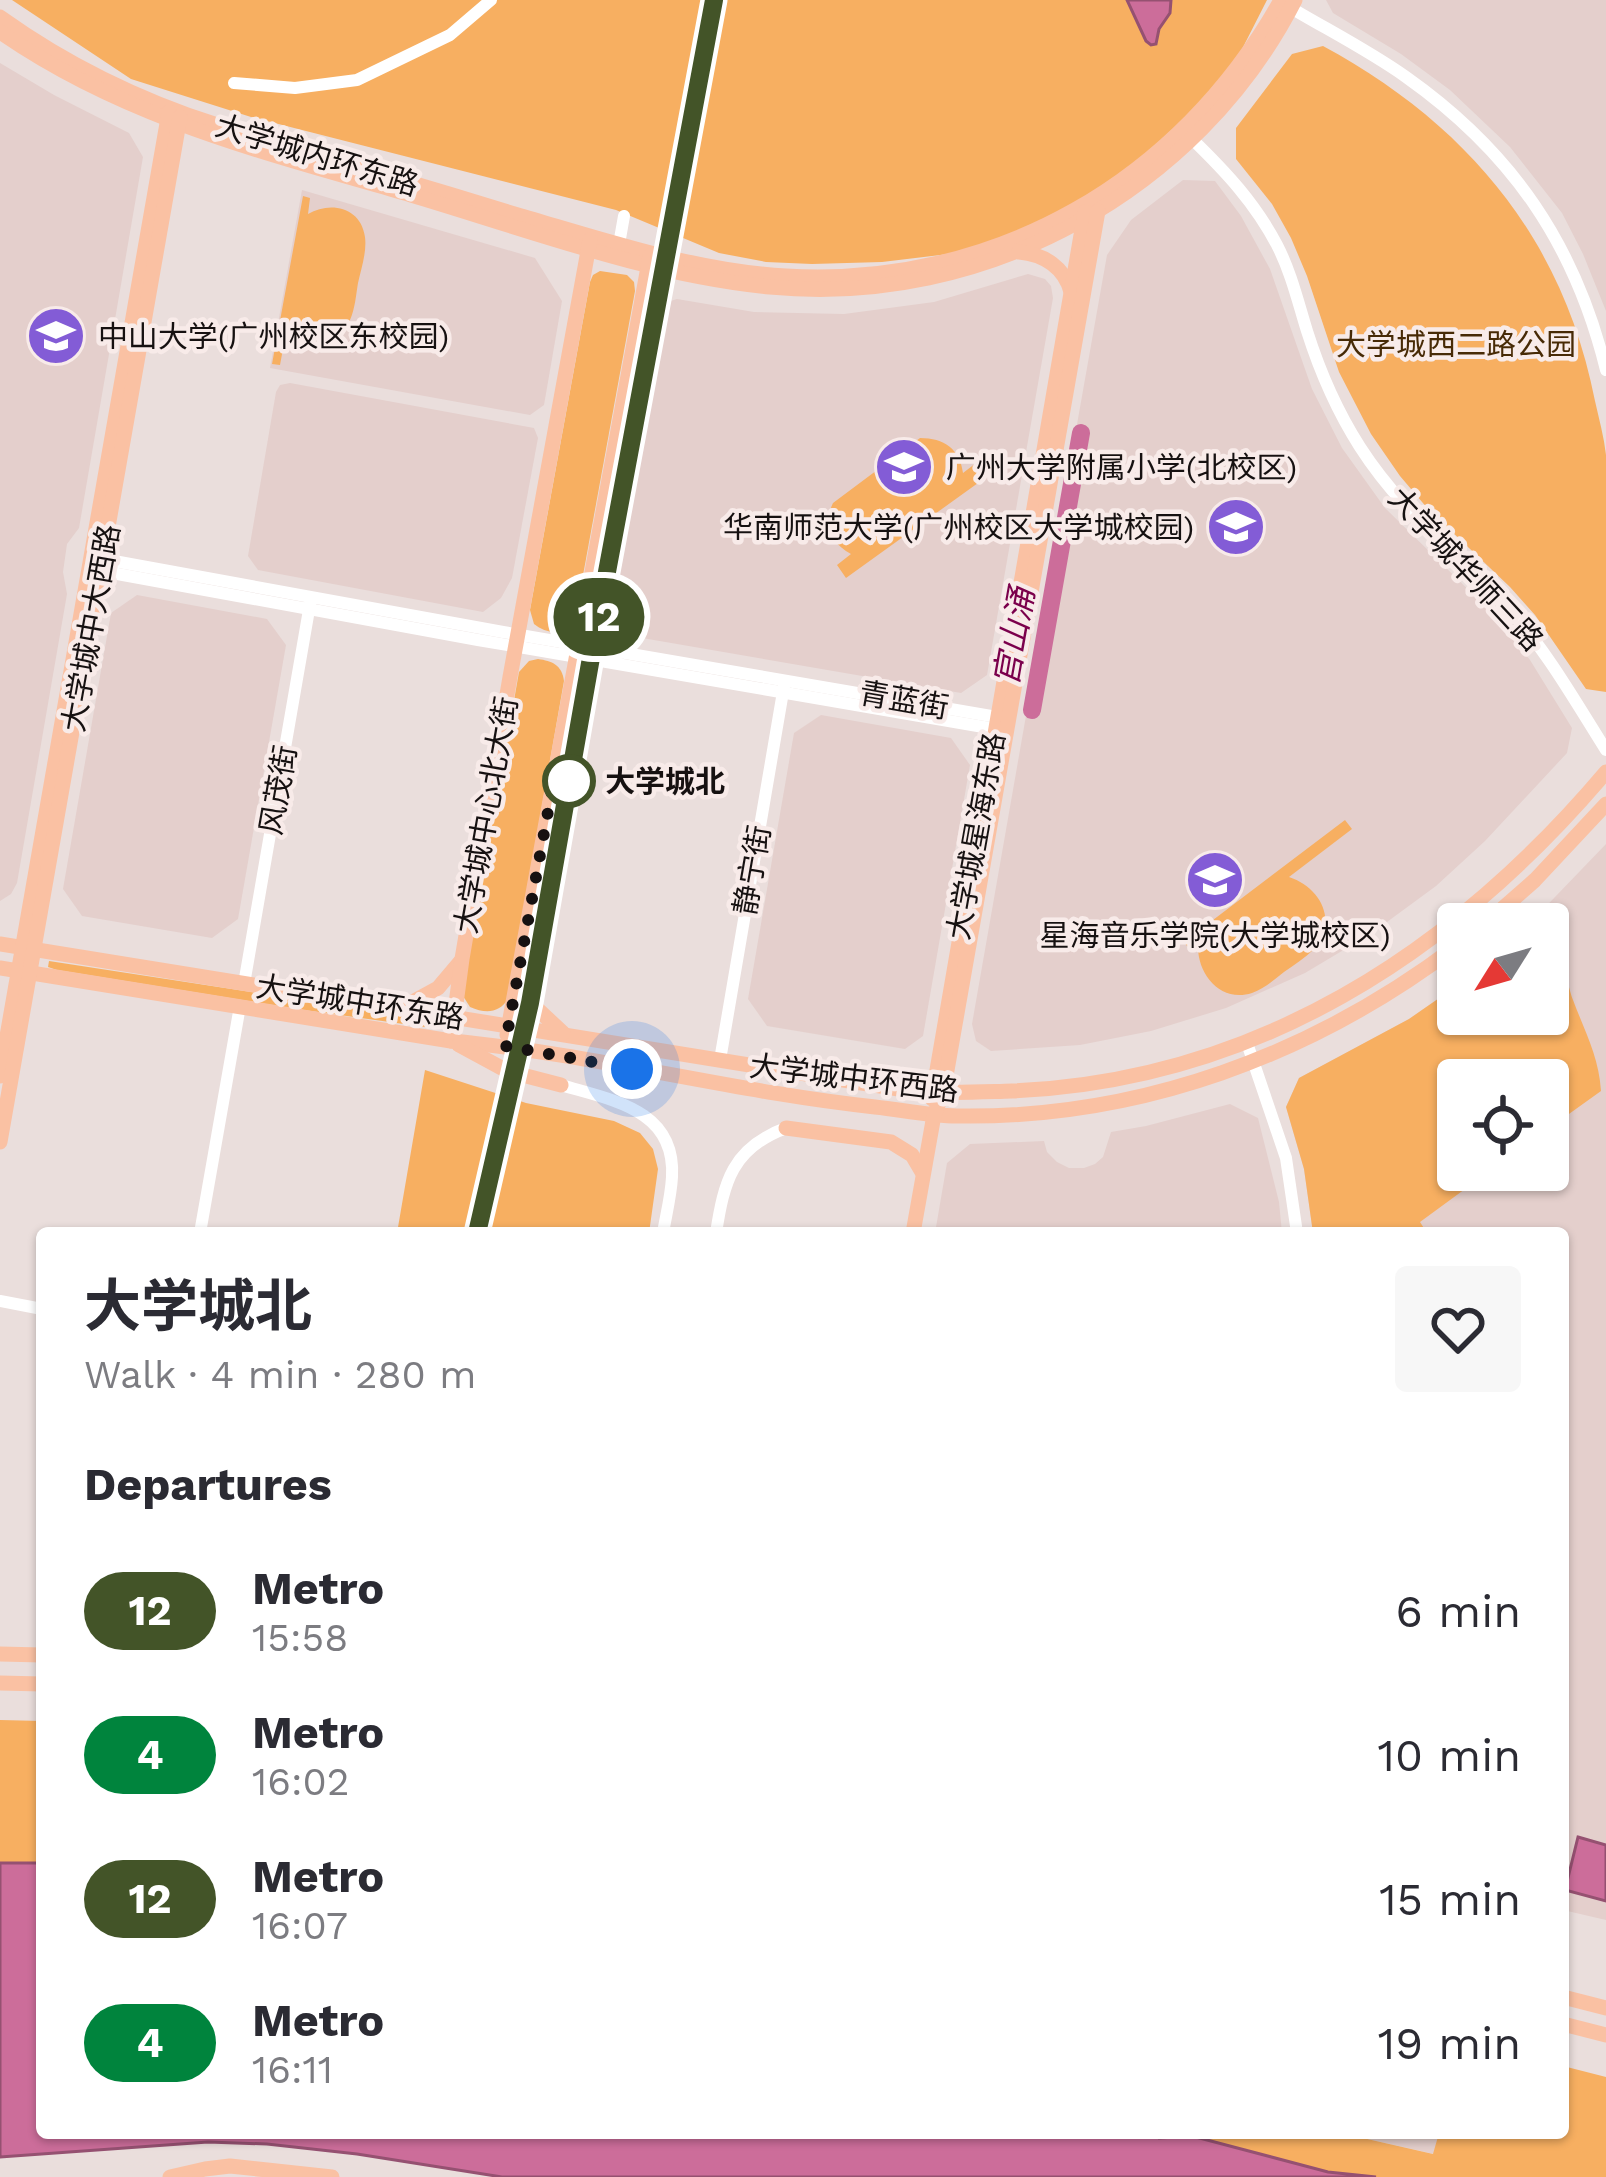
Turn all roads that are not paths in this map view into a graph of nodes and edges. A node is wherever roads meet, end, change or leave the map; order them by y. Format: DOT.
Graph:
graph roads {
  1 [pos="491,0"];
  2 [pos="1287,3"];
  3 [pos="0,17"];
  4 [pos="0,32"];
  5 [pos="234,82"];
  6 [pos="174,117"];
  7 [pos="1192,140"];
  8 [pos="1090,211"];
  9 [pos="624,216"];
  10 [pos="590,242"];
  11 [pos="618,250"];
  12 [pos="1016,252"];
  13 [pos="650,259"];
  14 [pos="1071,292"];
  15 [pos="1606,370"];
  16 [pos="98,564"];
  17 [pos="310,603"];
  18 [pos="517,641"];
  19 [pos="577,651"];
  20 [pos="784,685"];
  21 [pos="1000,724"];
  22 [pos="1606,750"];
  23 [pos="1606,772"];
  24 [pos="1606,804"];
  25 [pos="1509,903"];
  26 [pos="0,944"];
  27 [pos="28,949"];
  28 [pos="462,959"];
  29 [pos="1437,960"];
  30 [pos="0,968"];
  31 [pos="24,972"];
  32 [pos="519,976"];
  33 [pos="244,984"];
  34 [pos="240,1006"];
  35 [pos="399,1006"];
  36 [pos="1312,1013"];
  37 [pos="455,1016"];
  38 [pos="509,1025"];
  39 [pos="1323,1031"];
  40 [pos="566,1034"];
  41 [pos="451,1041"];
  42 [pos="1246,1043"];
  43 [pos="505,1046"];
  44 [pos="720,1060"];
  45 [pos="1254,1063"];
  46 [pos="0,1076"];
  47 [pos="716,1084"];
  48 [pos="561,1085"];
  49 [pos="937,1092"];
  50 [pos="934,1115"];
  51 [pos="785,1128"];
  52 [pos="0,1142"];
  53 [pos="923,1175"];
  54 [pos="201,1227"];
  55 [pos="664,1227"];
  56 [pos="717,1227"];
  57 [pos="914,1227"];
  58 [pos="1296,1227"];
  59 [pos="0,1301"];
  60 [pos="36,1308"];
  61 [pos="0,1654"];
  62 [pos="36,1655"];
  63 [pos="0,1683"];
  64 [pos="36,1684"];
  65 [pos="1569,1999"];
  66 [pos="1606,2008"];
  67 [pos="1569,2026"];
  68 [pos="1606,2035"];
  69 [pos="170,2177"];
  70 [pos="332,2177"];
  1 -- 5 [label="street"];
  2 -- 7 [label="main road"];
  2 -- 8 [label="main road"];
  2 -- 15 [label="street"];
  3 -- 6 [label="main road, 大学城内环东路"];
  4 -- 6 [label="main road, 大学城内环东路"];
  6 -- 10 [label="main road, 大学城内环东路"];
  6 -- 16 [label="main road, 大学城中大西路"];
  7 -- 8 [label="main road"];
  7 -- 22 [label="street, 大学城华师三路"];
  8 -- 12 [label="main road"];
  8 -- 13 [label="main road"];
  8 -- 14 [label="main road, 大学城星海东路"];
  8 -- 21 [label="main road, 大学城星海东路"];
  9 -- 11 [label="street"];
  10 -- 11 [label="main road, 大学城内环东路"];
  10 -- 18 [label="main road, 大学城中心北大街"];
  11 -- 13 [label="main road, 大学城内环东路"];
  12 -- 13 [label="main road"];
  12 -- 14 [label="main road"];
  13 -- 19 [label="main road, 大学城中心北大街"];
  14 -- 21 [label="main road, 大学城星海东路"];
  16 -- 17 [label="street, 青蓝街"];
  16 -- 27 [label="main road, 大学城中大西路"];
  17 -- 18 [label="street, 青蓝街"];
  17 -- 33 [label="street, 风茂街"];
  18 -- 19 [label="street, 青蓝街"];
  18 -- 28 [label="main road, 大学城中心北大街"];
  19 -- 20 [label="street, 青蓝街"];
  19 -- 32 [label="main road, 大学城中心北大街"];
  20 -- 21 [label="street, 青蓝街"];
  20 -- 44 [label="street, 静宁街"];
  21 -- 49 [label="main road, 大学城星海东路"];
  23 -- 36 [label="main road, 大学城中环西路"];
  24 -- 25 [label="main road"];
  26 -- 27 [label="main road, 大学城中环东路"];
  27 -- 31 [label="main road, 大学城中大西路"];
  27 -- 33 [label="main road, 大学城中环东路"];
  28 -- 35 [label="main road"];
  28 -- 37 [label="main road, 大学城中心北大街"];
  29 -- 39 [label="main road, 大学城中环西路"];
  30 -- 31 [label="main road, 大学城中环东路"];
  31 -- 34 [label="main road, 大学城中环东路"];
  31 -- 46 [label="main road, 大学城中大西路"];
  31 -- 52 [label="main road, 大学城中大西路"];
  32 -- 38 [label="main road, 大学城中心北大街"];
  32 -- 40 [label="main road"];
  33 -- 35 [label="main road, 大学城中环东路"];
  34 -- 41 [label="main road, 大学城中环东路"];
  34 -- 54 [label="street"];
  35 -- 37 [label="main road, 大学城中环东路"];
  36 -- 39 [label="main road"];
  36 -- 42 [label="main road, 大学城中环西路"];
  37 -- 38 [label="main road, 大学城中环东路"];
  37 -- 41 [label="main road, 大学城中心北大街"];
  38 -- 40 [label="main road, 大学城中环东路"];
  38 -- 43 [label="main road, 大学城中心北大街"];
  39 -- 45 [label="main road, 大学城中环西路"];
  40 -- 44 [label="main road, 大学城中环东路"];
  41 -- 43 [label="main road, 大学城中环东路"];
  41 -- 48 [label="main road"];
  42 -- 45 [label="street"];
  42 -- 49 [label="main road, 大学城中环西路"];
  43 -- 47 [label="main road, 大学城中环东路"];
  44 -- 49 [label="main road, 大学城中环西路"];
  45 -- 50 [label="main road, 大学城中环西路"];
  45 -- 58 [label="street"];
  47 -- 50 [label="main road, 大学城中环西路"];
  48 -- 55 [label="street"];
  49 -- 50 [label="main road, 大学城星海东路"];
  50 -- 53 [label="main road, 大学城星海东路"];
  51 -- 53 [label="main road"];
  51 -- 56 [label="street"];
  53 -- 57 [label="main road, 大学城星海东路"];
  59 -- 60 [label="street"];
  61 -- 62 [label="main road"];
  63 -- 64 [label="main road"];
  65 -- 66 [label="main road"];
  67 -- 68 [label="main road"];
  69 -- 70 [label="main road"];
}
